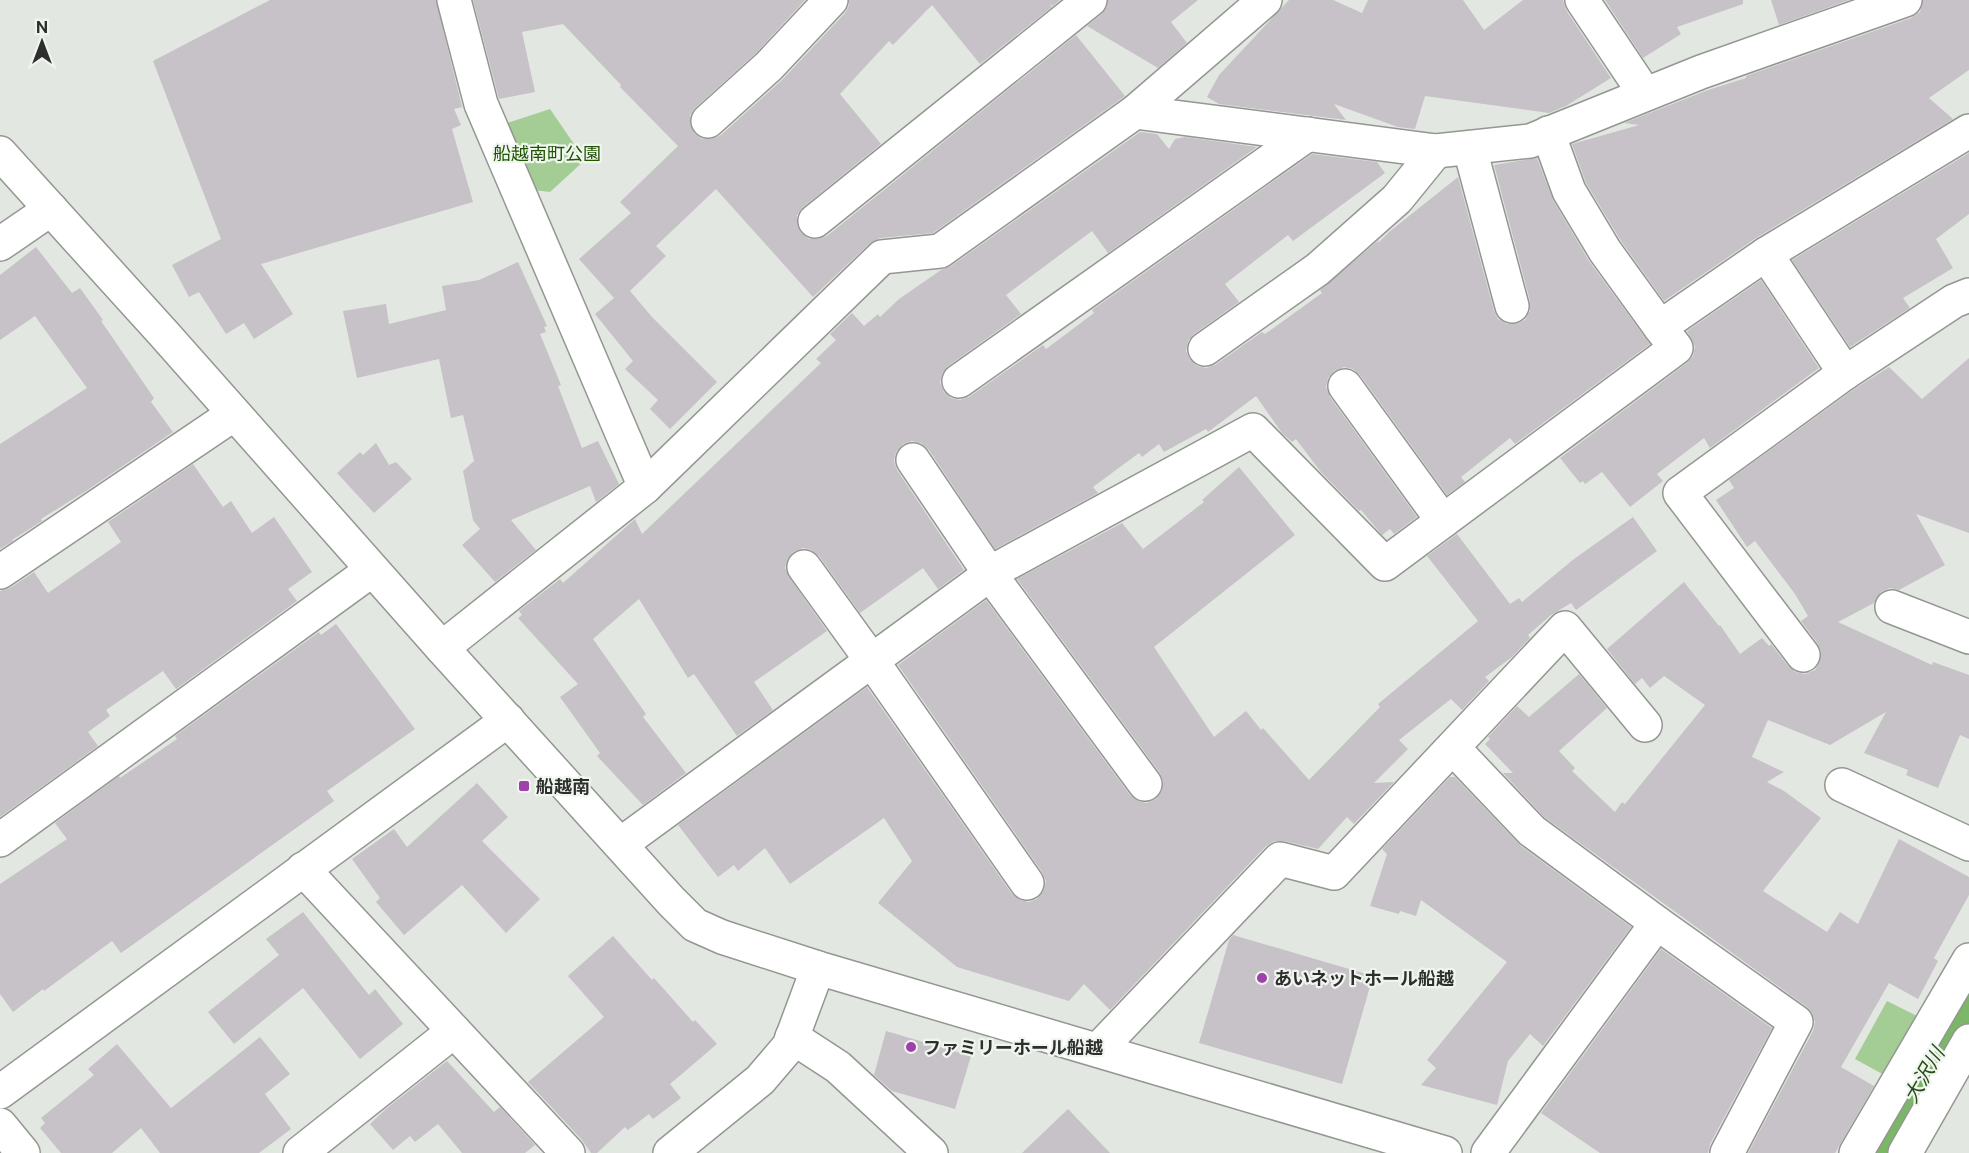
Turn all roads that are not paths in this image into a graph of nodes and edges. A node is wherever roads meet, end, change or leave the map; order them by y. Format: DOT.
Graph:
graph roads {
  1 [pos="454,0"];
  2 [pos="831,0"];
  3 [pos="1090,0"];
  4 [pos="1265,0"];
  5 [pos="1582,0"];
  6 [pos="1905,0"];
  7 [pos="1645,94"];
  8 [pos="1135,112"];
  9 [pos="708,121"];
  10 [pos="1969,131"];
  11 [pos="1548,133"];
  12 [pos="1308,135"];
  13 [pos="1470,149"];
  14 [pos="1436,151"];
  15 [pos="0,153"];
  16 [pos="51,209"];
  17 [pos="815,221"];
  18 [pos="0,244"];
  19 [pos="1766,254"];
  20 [pos="1969,295"];
  21 [pos="1512,306"];
  22 [pos="1660,327"];
  23 [pos="1205,349"];
  24 [pos="1845,373"];
  25 [pos="959,381"];
  26 [pos="1345,386"];
  27 [pos="234,414"];
  28 [pos="914,460"];
  29 [pos="645,487"];
  30 [pos="1443,521"];
  31 [pos="804,567"];
  32 [pos="372,570"];
  33 [pos="0,572"];
  34 [pos="990,574"];
  35 [pos="1892,606"];
  36 [pos="1969,637"];
  37 [pos="442,648"];
  38 [pos="1803,655"];
  39 [pos="872,661"];
  40 [pos="508,720"];
  41 [pos="1645,724"];
  42 [pos="1453,748"];
  43 [pos="1145,784"];
  44 [pos="1842,785"];
  45 [pos="0,840"];
  46 [pos="621,844"];
  47 [pos="1969,844"];
  48 [pos="303,869"];
  49 [pos="1027,883"];
  50 [pos="1657,923"];
  51 [pos="1969,960"];
  52 [pos="818,968"];
  53 [pos="454,1031"];
  54 [pos="792,1037"];
  55 [pos="1969,1041"];
  56 [pos="1098,1050"];
  57 [pos="0,1092"];
  58 [pos="0,1125"];
  59 [pos="23,1153"];
  60 [pos="300,1153"];
  61 [pos="568,1153"];
  62 [pos="670,1153"];
  63 [pos="931,1153"];
  64 [pos="1445,1153"];
  65 [pos="1488,1153"];
  66 [pos="1727,1153"];
  67 [pos="1856,1153"];
  68 [pos="1905,1153"];
  1 -- 29 [label="street"];
  2 -- 9 [label="street"];
  3 -- 17 [label="street"];
  4 -- 8 [label="street"];
  5 -- 7 [label="street"];
  6 -- 7 [label="street"];
  7 -- 11 [label="street"];
  8 -- 12 [label="street"];
  8 -- 29 [label="street"];
  10 -- 19 [label="street"];
  11 -- 13 [label="street"];
  11 -- 22 [label="street"];
  12 -- 14 [label="street"];
  12 -- 25 [label="street"];
  13 -- 14 [label="street"];
  13 -- 21 [label="street"];
  14 -- 23 [label="street"];
  15 -- 16 [label="street"];
  16 -- 18 [label="street"];
  16 -- 27 [label="street"];
  19 -- 22 [label="street"];
  19 -- 24 [label="street"];
  20 -- 24 [label="street"];
  22 -- 30 [label="street"];
  24 -- 38 [label="street"];
  26 -- 30 [label="street"];
  27 -- 32 [label="street"];
  27 -- 33 [label="street"];
  28 -- 34 [label="street"];
  29 -- 37 [label="street"];
  30 -- 34 [label="street"];
  31 -- 39 [label="street"];
  32 -- 37 [label="street"];
  32 -- 45 [label="street"];
  34 -- 39 [label="street"];
  34 -- 43 [label="street"];
  35 -- 36 [label="street"];
  37 -- 40 [label="street"];
  39 -- 46 [label="street"];
  39 -- 49 [label="street"];
  40 -- 46 [label="street"];
  40 -- 48 [label="street"];
  41 -- 42 [label="street"];
  42 -- 50 [label="street"];
  42 -- 56 [label="street"];
  44 -- 47 [label="street"];
  46 -- 52 [label="street"];
  48 -- 53 [label="street"];
  48 -- 57 [label="street"];
  50 -- 65 [label="street"];
  50 -- 66 [label="street"];
  51 -- 67 [label="street"];
  52 -- 54 [label="street"];
  52 -- 56 [label="street"];
  53 -- 60 [label="street"];
  53 -- 61 [label="street"];
  54 -- 62 [label="street"];
  54 -- 63 [label="street"];
  55 -- 68 [label="street"];
  56 -- 64 [label="street"];
  58 -- 59 [label="street"];
}
